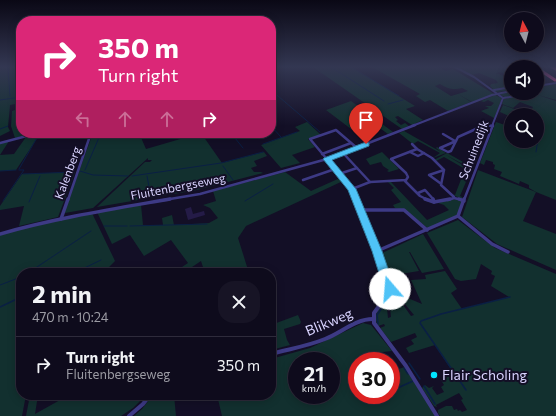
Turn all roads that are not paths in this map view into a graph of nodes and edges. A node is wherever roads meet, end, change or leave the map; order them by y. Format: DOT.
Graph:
graph roads {
  1 [pos="488,86"];
  2 [pos="504,88"];
  3 [pos="494,90"];
  4 [pos="504,92"];
  5 [pos="496,94"];
  6 [pos="503,98"];
  7 [pos="493,126"];
  8 [pos="444,134"];
  9 [pos="19,138"];
  10 [pos="89,138"];
  11 [pos="455,141"];
  12 [pos="0,143"];
  13 [pos="351,143"];
  14 [pos="412,144"];
  15 [pos="357,148"];
  16 [pos="416,149"];
  17 [pos="410,152"];
  18 [pos="343,153"];
  19 [pos="424,153"];
  20 [pos="322,154"];
  21 [pos="327,159"];
  22 [pos="357,168"];
  23 [pos="335,169"];
  24 [pos="444,170"];
  25 [pos="339,174"];
  26 [pos="303,180"];
  27 [pos="404,181"];
  28 [pos="370,182"];
  29 [pos="440,184"];
  30 [pos="352,189"];
  31 [pos="418,193"];
  32 [pos="454,197"];
  33 [pos="464,201"];
  34 [pos="434,202"];
  35 [pos="361,210"];
  36 [pos="458,216"];
  37 [pos="60,219"];
  38 [pos="427,230"];
  39 [pos="0,234"];
  40 [pos="377,251"];
  41 [pos="508,252"];
  42 [pos="373,319"];
  43 [pos="276,353"];
  44 [pos="146,400"];
  45 [pos="129,416"];
  46 [pos="437,416"];
  1 -- 3 [label="street"];
  2 -- 3 [label="street"];
  3 -- 5 [label="street"];
  4 -- 5 [label="street, Fluitenbergseweg"];
  5 -- 6 [label="street"];
  5 -- 15 [label="street, Fluitenbergseweg"];
  6 -- 7 [label="street, Schuinedijk"];
  7 -- 11 [label="street"];
  7 -- 33 [label="street, Schuinedijk"];
  8 -- 11 [label="street"];
  9 -- 12 [label="street"];
  10 -- 37 [label="street, Kalenberg"];
  11 -- 11 [label="street"];
  13 -- 15 [label="street"];
  13 -- 20 [label="street"];
  13 -- 20 [label="street"];
  14 -- 16 [label="street"];
  15 -- 18 [label="street, Fluitenbergseweg"];
  16 -- 17 [label="street"];
  16 -- 19 [label="street"];
  17 -- 19 [label="street"];
  17 -- 27 [label="street"];
  18 -- 21 [label="street, Fluitenbergseweg"];
  18 -- 22 [label="street"];
  19 -- 24 [label="street"];
  20 -- 21 [label="street"];
  21 -- 23 [label="street"];
  21 -- 37 [label="street, Fluitenbergseweg"];
  22 -- 25 [label="street"];
  22 -- 28 [label="street"];
  23 -- 25 [label="street"];
  23 -- 26 [label="street"];
  24 -- 29 [label="street"];
  24 -- 29 [label="street"];
  25 -- 30 [label="street"];
  27 -- 28 [label="street"];
  27 -- 31 [label="street"];
  28 -- 30 [label="street"];
  29 -- 32 [label="street"];
  30 -- 35 [label="street"];
  31 -- 34 [label="street"];
  31 -- 34 [label="street"];
  32 -- 33 [label="street"];
  32 -- 34 [label="street"];
  33 -- 36 [label="street, Schuinedijk"];
  35 -- 38 [label="street"];
  35 -- 40 [label="street"];
  36 -- 38 [label="street"];
  36 -- 41 [label="street"];
  37 -- 39 [label="street, Fluitenbergseweg"];
  38 -- 40 [label="street"];
  40 -- 42 [label="street"];
  42 -- 43 [label="street, Blikweg"];
  42 -- 46 [label="street"];
  44 -- 45 [label="street"];
}
